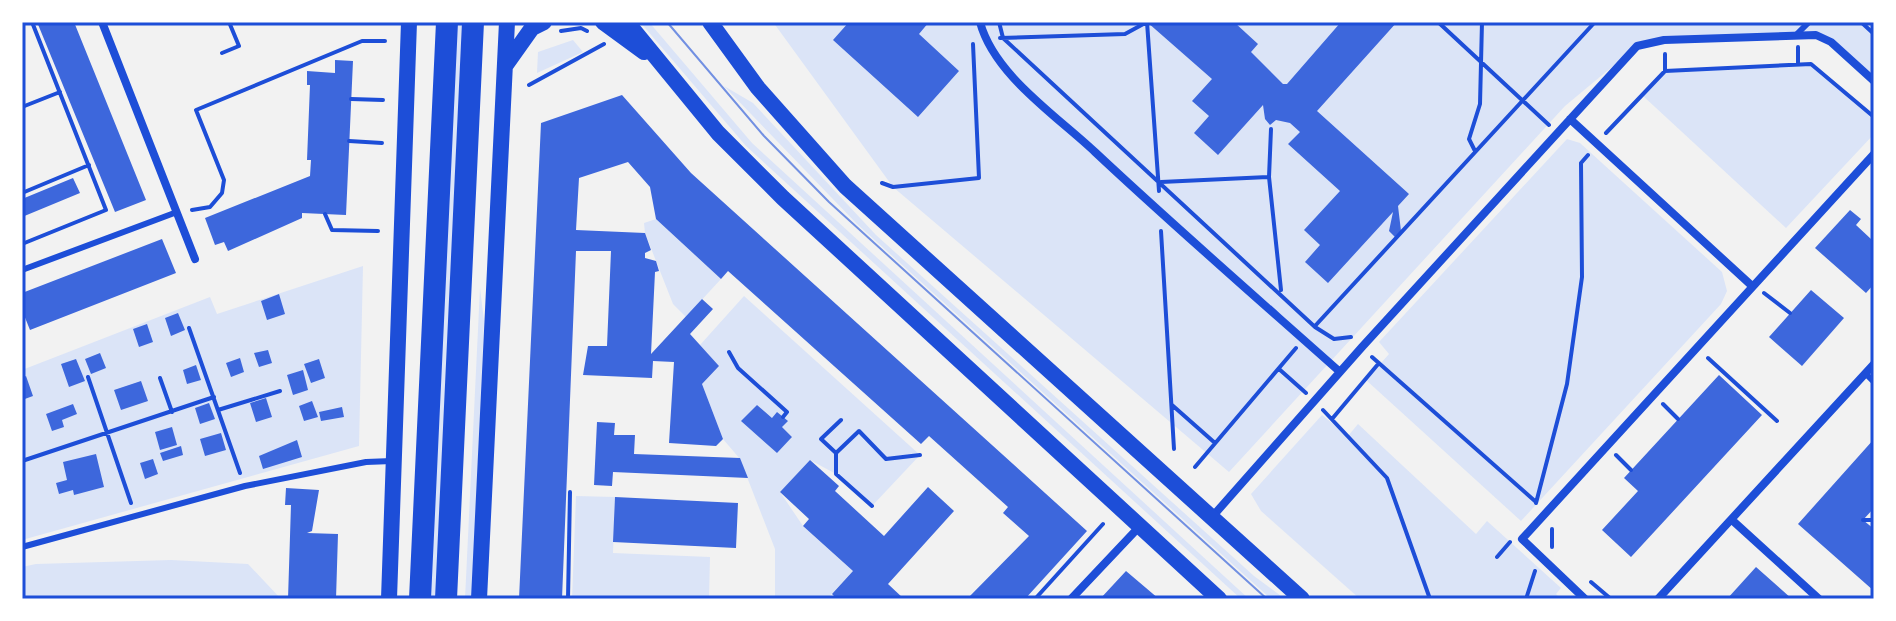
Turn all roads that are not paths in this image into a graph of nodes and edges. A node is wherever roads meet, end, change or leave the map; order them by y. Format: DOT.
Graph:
graph roads {
  1 [pos="102,22"];
  2 [pos="409,22"];
  3 [pos="447,22"];
  4 [pos="507,22"];
  5 [pos="603,22"];
  6 [pos="627,22"];
  7 [pos="710,22"];
  8 [pos="980,22"];
  9 [pos="1809,22"];
  10 [pos="473,25"];
  11 [pos="550,28"];
  12 [pos="1797,34"];
  13 [pos="662,65"];
  14 [pos="504,67"];
  15 [pos="1874,81"];
  16 [pos="1570,119"];
  17 [pos="1874,154"];
  18 [pos="177,212"];
  19 [pos="195,259"];
  20 [pos="22,270"];
  21 [pos="1751,285"];
  22 [pos="1874,364"];
  23 [pos="1340,372"];
  24 [pos="1865,373"];
  25 [pos="1874,382"];
  26 [pos="393,461"];
  27 [pos="1212,518"];
  28 [pos="1732,520"];
  29 [pos="1141,525"];
  30 [pos="22,547"];
  31 [pos="389,599"];
  32 [pos="420,599"];
  33 [pos="446,599"];
  34 [pos="479,599"];
  35 [pos="1071,599"];
  36 [pos="1219,599"];
  37 [pos="1302,599"];
  38 [pos="1585,599"];
  39 [pos="1658,599"];
  40 [pos="1819,599"];
  1 -- 18 [label="street"];
  2 -- 26 [label="main road"];
  3 -- 32 [label="highway"];
  4 -- 14 [label="main road"];
  5 -- 13 [label="main road"];
  6 -- 13 [label="main road"];
  7 -- 27 [label="main road"];
  8 -- 23 [label="street"];
  9 -- 12 [label="lane"];
  10 -- 33 [label="highway"];
  11 -- 14 [label="main road"];
  12 -- 15 [label="street"];
  12 -- 16 [label="street"];
  13 -- 29 [label="main road"];
  14 -- 34 [label="main road"];
  16 -- 21 [label="street"];
  16 -- 23 [label="street"];
  17 -- 21 [label="street"];
  18 -- 19 [label="street"];
  18 -- 20 [label="lane"];
  21 -- 38 [label="street"];
  22 -- 24 [label="street"];
  23 -- 27 [label="street"];
  24 -- 25 [label="lane"];
  24 -- 28 [label="street"];
  26 -- 30 [label="lane"];
  26 -- 31 [label="main road"];
  27 -- 37 [label="main road"];
  28 -- 39 [label="street"];
  28 -- 40 [label="street"];
  29 -- 35 [label="street"];
  29 -- 36 [label="main road"];
}
